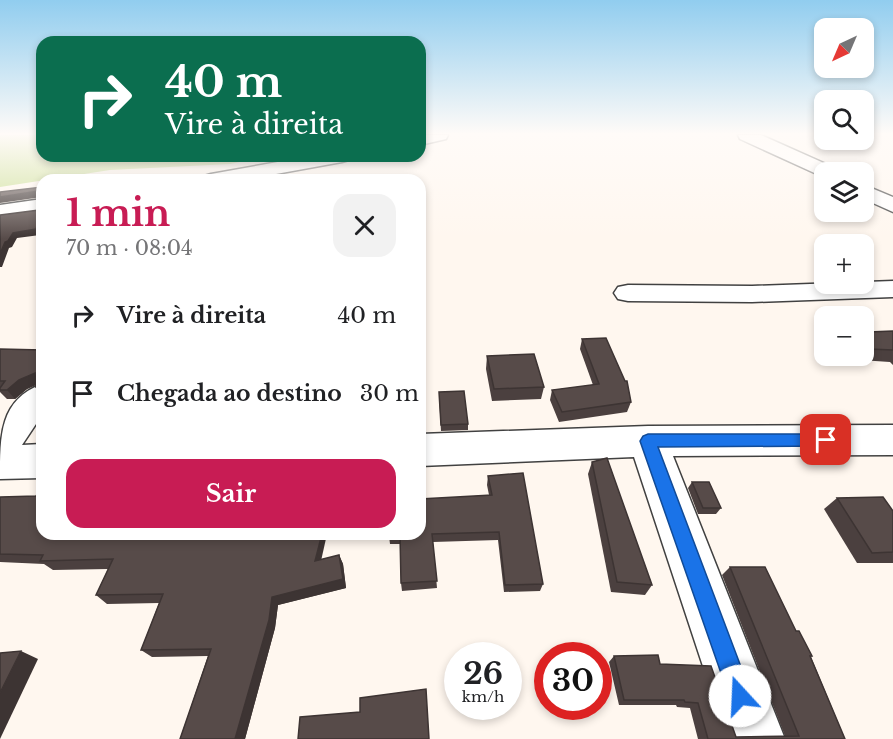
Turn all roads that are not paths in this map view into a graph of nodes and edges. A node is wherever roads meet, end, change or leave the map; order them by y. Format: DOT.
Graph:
graph roads {
  1 [pos="269,169"];
  2 [pos="244,174"];
  3 [pos="874,196"];
  4 [pos="893,206"];
  5 [pos="36,207"];
  6 [pos="0,212"];
  7 [pos="893,289"];
  8 [pos="628,293"];
  9 [pos="36,400"];
  10 [pos="893,440"];
  11 [pos="648,441"];
  12 [pos="0,446"];
  13 [pos="426,450"];
  14 [pos="36,461"];
  15 [pos="0,462"];
  16 [pos="756,739"];
  1 -- 2 [label="street"];
  3 -- 4 [label="street"];
  5 -- 6 [label="street"];
  7 -- 8 [label="street"];
  9 -- 12 [label="street"];
  10 -- 11 [label="street"];
  11 -- 13 [label="street"];
  11 -- 16 [label="street"];
  14 -- 15 [label="street"];
}
